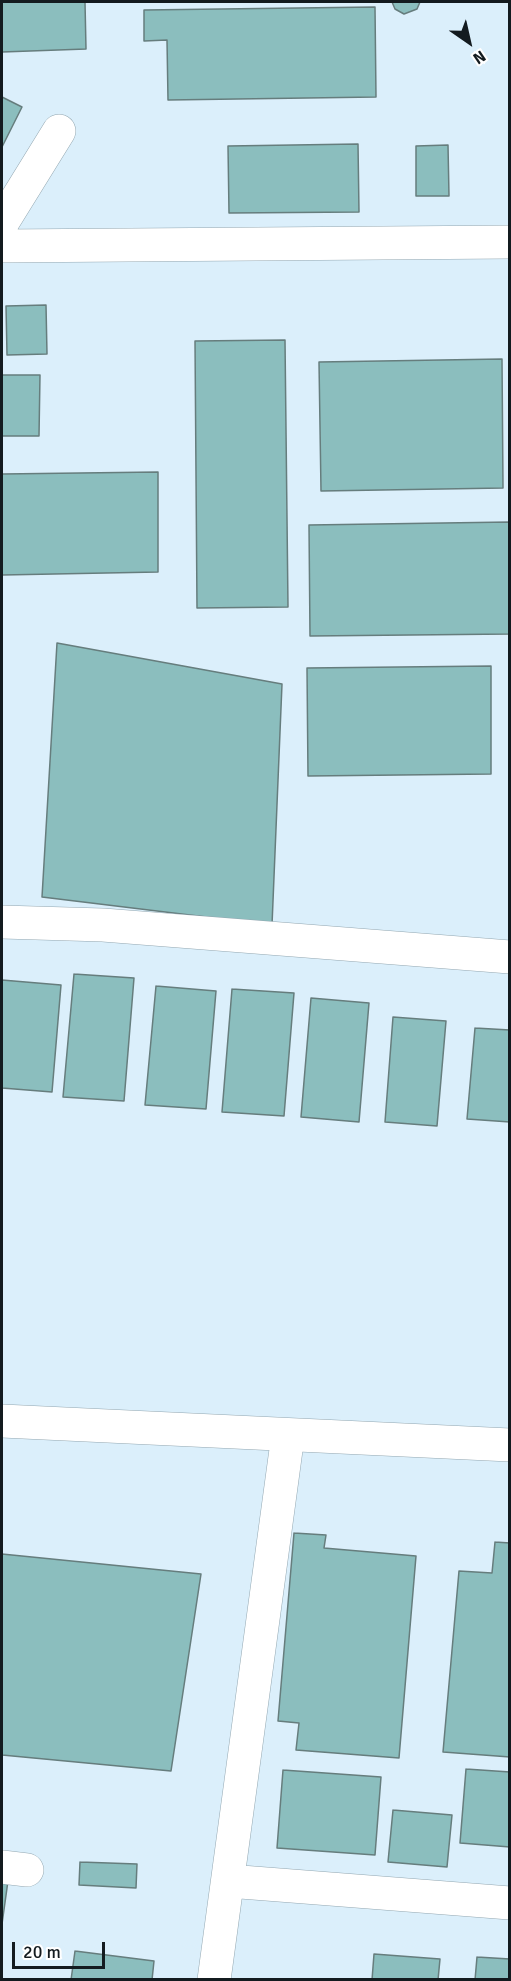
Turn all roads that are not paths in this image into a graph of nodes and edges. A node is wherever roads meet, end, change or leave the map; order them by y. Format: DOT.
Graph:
graph roads {
  1 [pos="59,131"];
  2 [pos="2,223"];
  3 [pos="510,242"];
  4 [pos="2,246"];
  5 [pos="2,922"];
  6 [pos="510,957"];
  7 [pos="2,1421"];
  8 [pos="288,1435"];
  9 [pos="510,1445"];
  10 [pos="228,1881"];
  11 [pos="510,1903"];
  12 [pos="214,1980"];
  1 -- 2 [label="street"];
  3 -- 4 [label="street"];
  5 -- 6 [label="street"];
  7 -- 8 [label="street"];
  8 -- 9 [label="street"];
  8 -- 10 [label="street"];
  10 -- 11 [label="street"];
  10 -- 12 [label="street"];
}
